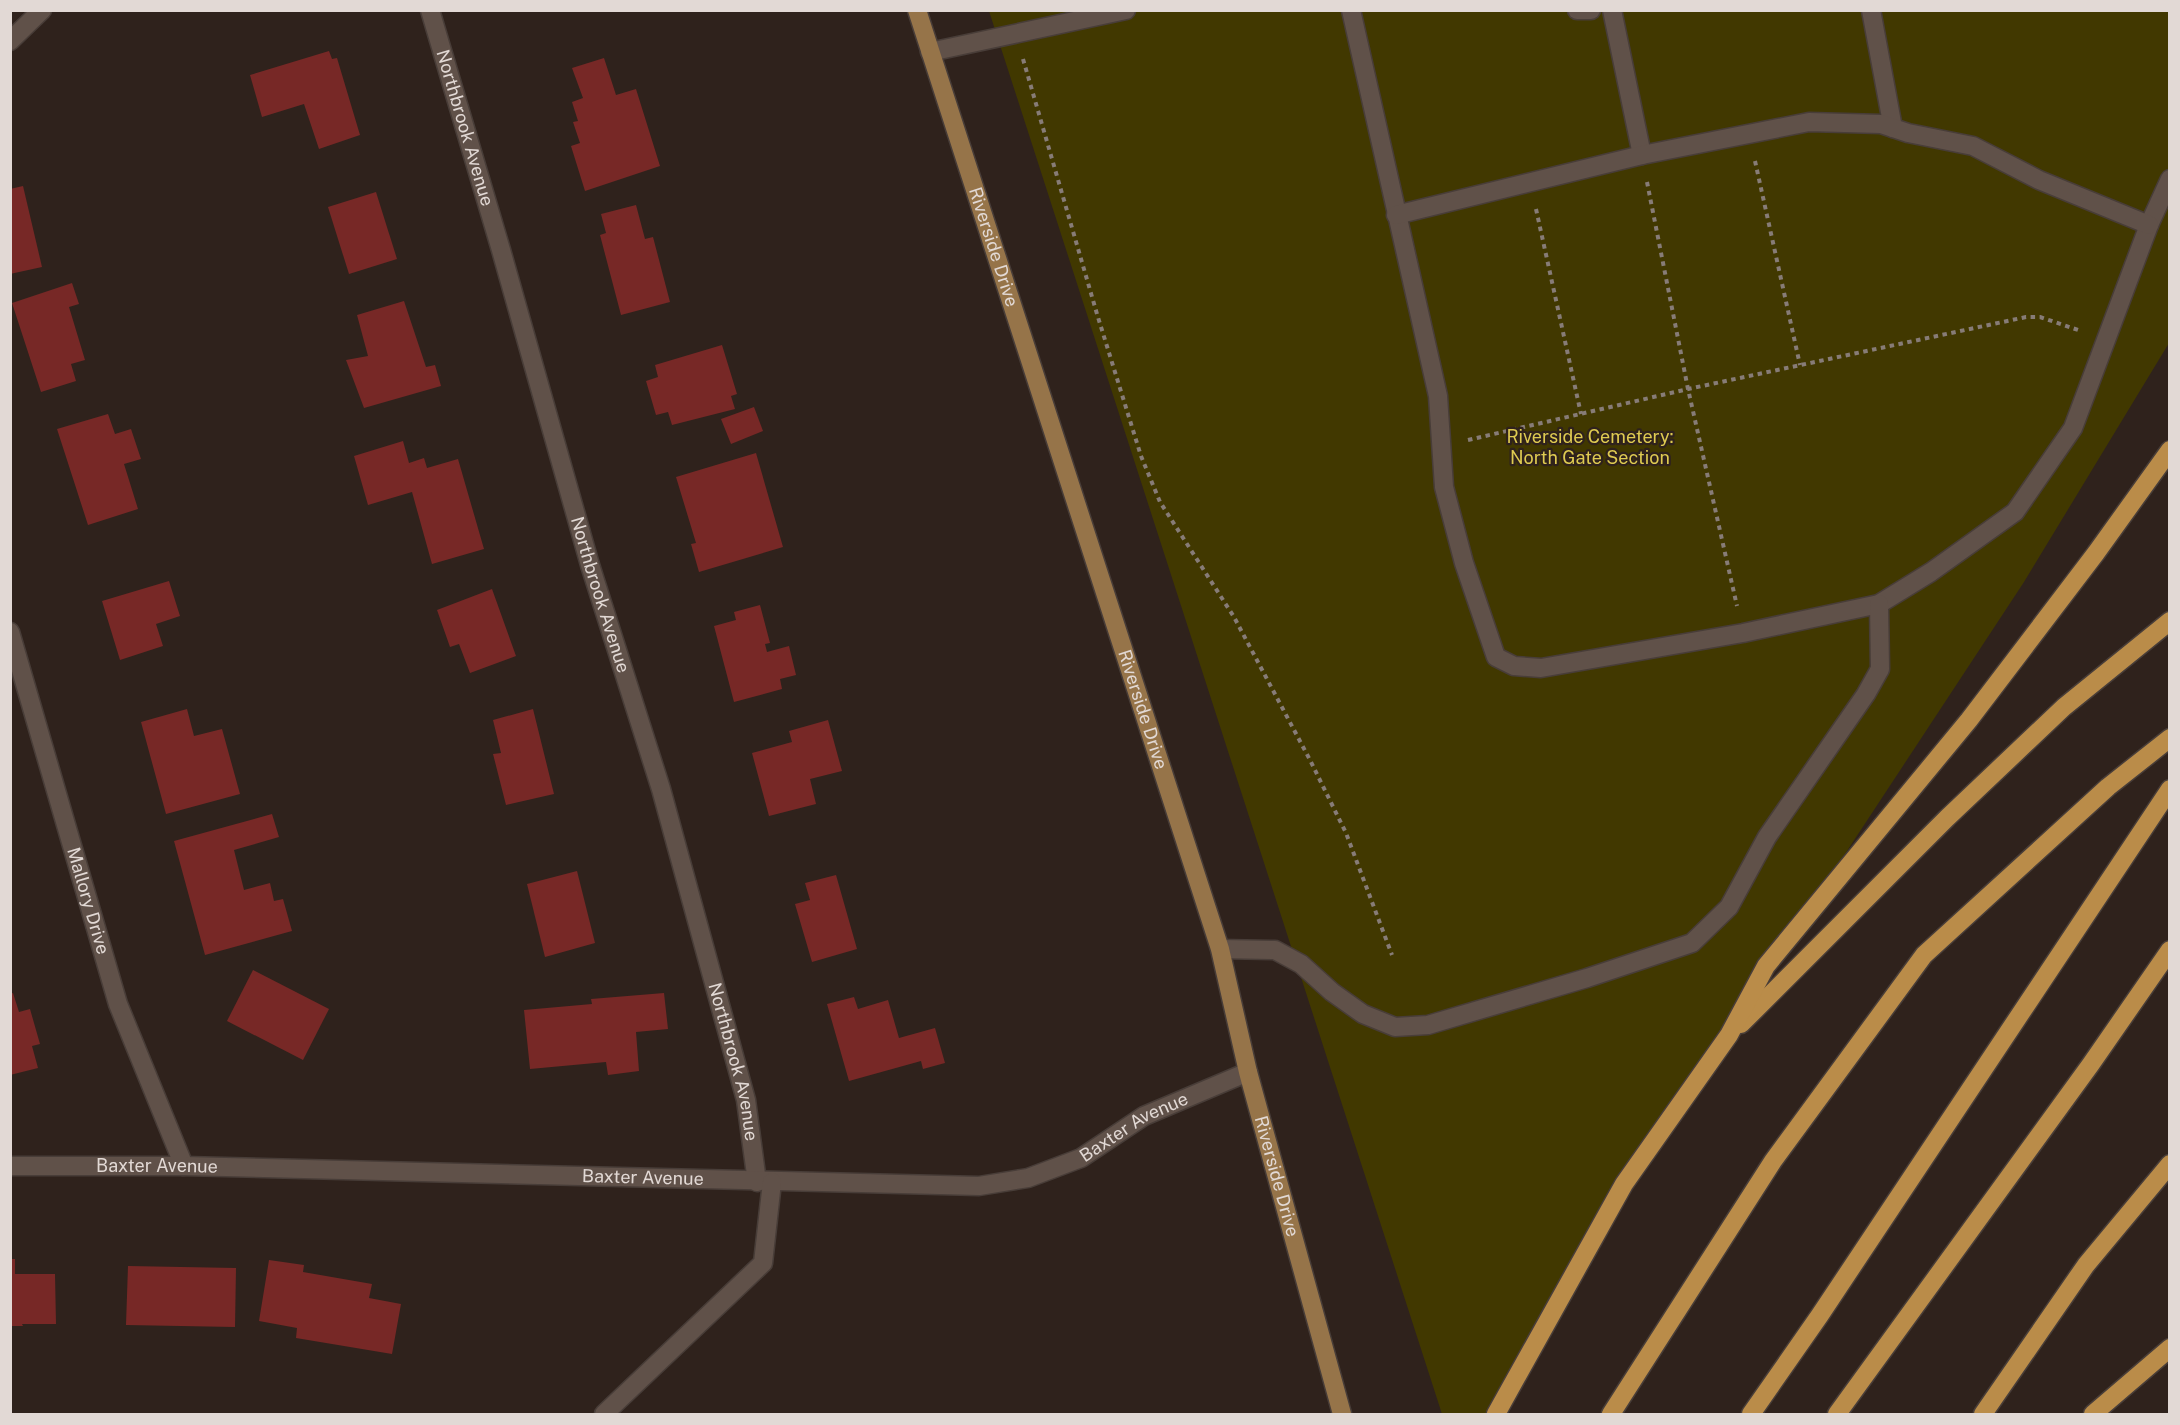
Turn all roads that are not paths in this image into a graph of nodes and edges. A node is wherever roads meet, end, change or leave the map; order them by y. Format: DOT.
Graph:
graph roads {
  1 [pos="42,10"];
  2 [pos="430,10"];
  3 [pos="917,10"];
  4 [pos="1126,10"];
  5 [pos="1351,10"];
  6 [pos="1577,10"];
  7 [pos="1591,10"];
  8 [pos="1612,10"];
  9 [pos="1871,10"];
  10 [pos="10,41"];
  11 [pos="930,52"];
  12 [pos="1893,128"];
  13 [pos="1642,155"];
  14 [pos="2169,179"];
  15 [pos="1396,216"];
  16 [pos="2149,225"];
  17 [pos="2169,450"];
  18 [pos="1880,604"];
  19 [pos="2169,621"];
  20 [pos="10,632"];
  21 [pos="2169,738"];
  22 [pos="2169,789"];
  23 [pos="1220,949"];
  24 [pos="2169,950"];
  25 [pos="1729,1035"];
  26 [pos="1248,1072"];
  27 [pos="2169,1164"];
  28 [pos="10,1166"];
  29 [pos="184,1166"];
  30 [pos="764,1182"];
  31 [pos="2169,1348"];
  32 [pos="603,1414"];
  33 [pos="1342,1414"];
  34 [pos="1496,1414"];
  35 [pos="1611,1414"];
  36 [pos="1750,1414"];
  37 [pos="1837,1414"];
  38 [pos="1983,1414"];
  39 [pos="2093,1414"];
  1 -- 10 [label="street"];
  2 -- 30 [label="street, Northbrook Avenue"];
  3 -- 11 [label="main road, Riverside Drive"];
  4 -- 11 [label="street"];
  5 -- 15 [label="street"];
  6 -- 7 [label="street"];
  8 -- 13 [label="street"];
  9 -- 12 [label="street"];
  11 -- 23 [label="main road, Riverside Drive"];
  12 -- 13 [label="street"];
  12 -- 16 [label="street"];
  13 -- 15 [label="street"];
  14 -- 16 [label="street"];
  15 -- 18 [label="street"];
  16 -- 18 [label="street"];
  17 -- 25 [label="highway"];
  18 -- 23 [label="street"];
  19 -- 25 [label="highway"];
  20 -- 29 [label="street, Mallory Drive"];
  21 -- 35 [label="highway"];
  22 -- 36 [label="highway"];
  23 -- 26 [label="main road, Riverside Drive"];
  24 -- 37 [label="highway"];
  25 -- 34 [label="highway"];
  26 -- 30 [label="street, Baxter Avenue"];
  26 -- 33 [label="main road, Riverside Drive"];
  27 -- 38 [label="highway"];
  28 -- 29 [label="street, Baxter Avenue"];
  29 -- 30 [label="street, Baxter Avenue"];
  30 -- 32 [label="street, Northbrook Avenue"];
  31 -- 39 [label="highway"];
}
